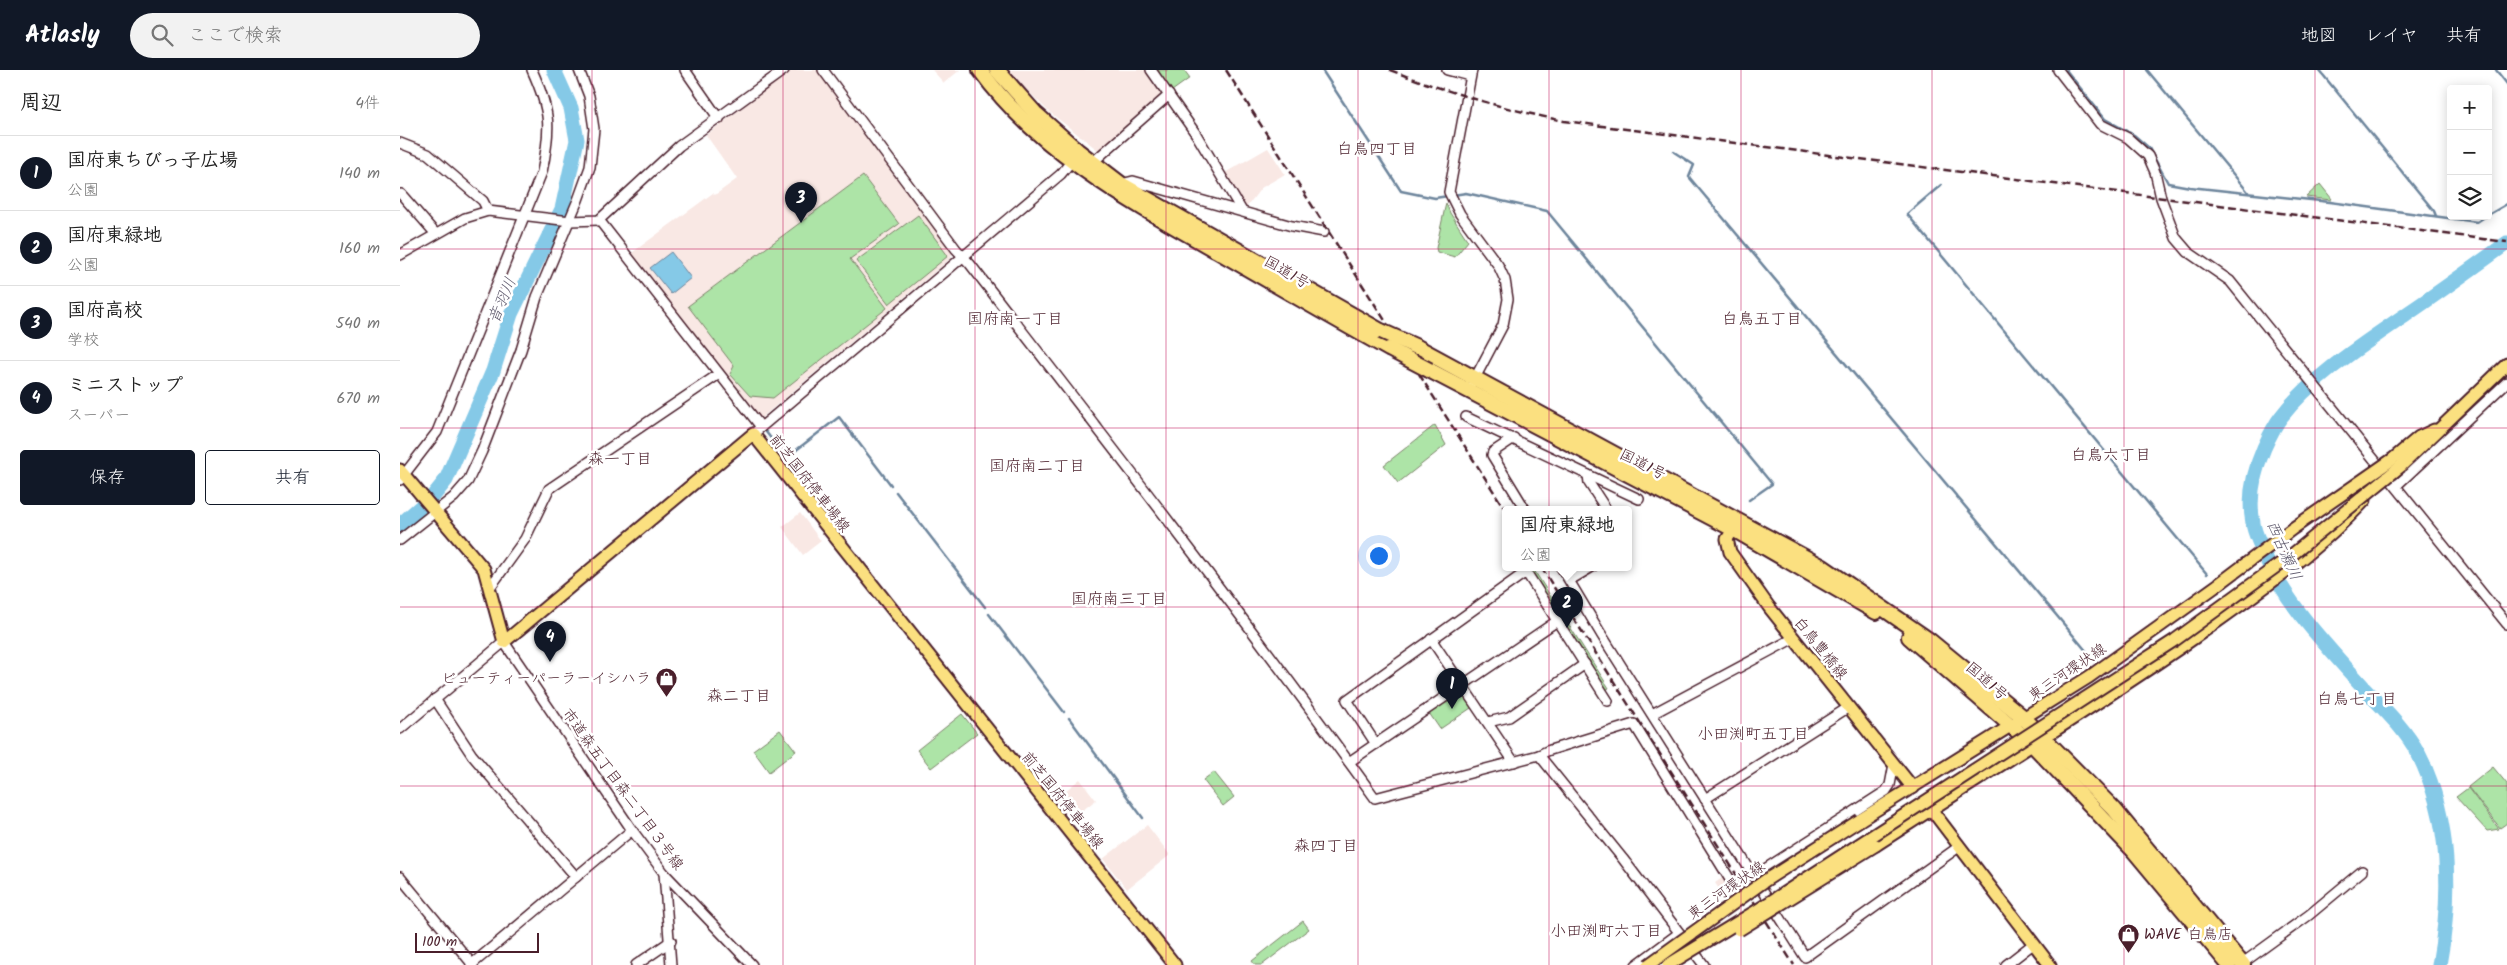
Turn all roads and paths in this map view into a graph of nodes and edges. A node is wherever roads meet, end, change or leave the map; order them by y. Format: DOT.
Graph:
graph roads {
  1 [pos="532,70"];
  2 [pos="579,70"];
  3 [pos="685,70"];
  4 [pos="784,70"];
  5 [pos="823,70"];
  6 [pos="980,70"];
  7 [pos="997,70"];
  8 [pos="1152,70"];
  9 [pos="1447,70"];
  10 [pos="2058,70"];
  11 [pos="1471,73"];
  12 [pos="1169,96"];
  13 [pos="719,119"];
  14 [pos="400,143"];
  15 [pos="1075,156"];
  16 [pos="1092,163"];
  17 [pos="1121,184"];
  18 [pos="401,194"];
  19 [pos="488,211"];
  20 [pos="1242,211"];
  21 [pos="527,216"];
  22 [pos="567,220"];
  23 [pos="600,220"];
  24 [pos="1324,232"];
  25 [pos="435,233"];
  26 [pos="400,255"];
  27 [pos="963,256"];
  28 [pos="2507,355"];
  29 [pos="2507,364"];
  30 [pos="719,374"];
  31 [pos="2507,382"];
  32 [pos="1472,384"];
  33 [pos="2456,414"];
  34 [pos="1466,417"];
  35 [pos="757,430"];
  36 [pos="1514,438"];
  37 [pos="2397,462"];
  38 [pos="1588,475"];
  39 [pos="403,476"];
  40 [pos="2382,482"];
  41 [pos="2396,486"];
  42 [pos="1638,499"];
  43 [pos="1523,506"];
  44 [pos="1604,506"];
  45 [pos="434,511"];
  46 [pos="1737,525"];
  47 [pos="400,540"];
  48 [pos="1564,571"];
  49 [pos="1585,571"];
  50 [pos="1570,580"];
  51 [pos="491,586"];
  52 [pos="1557,621"];
  53 [pos="2507,624"];
  54 [pos="1794,638"];
  55 [pos="1432,639"];
  56 [pos="504,642"];
  57 [pos="1585,664"];
  58 [pos="1463,685"];
  59 [pos="435,699"];
  60 [pos="1608,700"];
  61 [pos="1849,707"];
  62 [pos="1652,714"];
  63 [pos="1488,722"];
  64 [pos="2019,722"];
  65 [pos="400,729"];
  66 [pos="2038,740"];
  67 [pos="1376,744"];
  68 [pos="1539,755"];
  69 [pos="1349,762"];
  70 [pos="1514,762"];
  71 [pos="1894,764"];
  72 [pos="1914,788"];
  73 [pos="1705,799"];
  74 [pos="1931,809"];
  75 [pos="632,830"];
  76 [pos="1960,846"];
  77 [pos="2362,871"];
  78 [pos="664,873"];
  79 [pos="576,876"];
  80 [pos="1754,876"];
  81 [pos="400,877"];
  82 [pos="1734,886"];
  83 [pos="1679,933"];
  84 [pos="671,941"];
  85 [pos="2032,944"];
  86 [pos="1808,961"];
  87 [pos="472,964"];
  88 [pos="1701,964"];
  89 [pos="636,965"];
  90 [pos="671,965"];
  91 [pos="752,965"];
  92 [pos="1175,965"];
  93 [pos="1636,965"];
  94 [pos="1648,965"];
  95 [pos="1668,965"];
  96 [pos="1681,965"];
  97 [pos="2006,965"];
  98 [pos="2050,965"];
  99 [pos="2239,965"];
  1 -- 21 [label="street"];
  2 -- 22 [label="street"];
  3 -- 13 [label="street"];
  4 -- 13 [label="street"];
  5 -- 27 [label="street"];
  6 -- 15 [label="highway, 国道1号"];
  7 -- 15 [label="highway, 国道1号"];
  8 -- 12 [label="street"];
  9 -- 11 [label="street"];
  10 -- 41 [label="street"];
  11 -- 32 [label="street"];
  12 -- 16 [label="street"];
  12 -- 20 [label="street"];
  13 -- 23 [label="street"];
  14 -- 19 [label="street"];
  15 -- 16 [label="highway, 国道1号"];
  15 -- 27 [label="street"];
  15 -- 32 [label="highway, 国道1号, bridge"];
  16 -- 17 [label="highway, 国道1号"];
  17 -- 20 [label="street"];
  17 -- 32 [label="highway, 国道1号, bridge"];
  18 -- 25 [label="street"];
  19 -- 21 [label="street"];
  19 -- 25 [label="street"];
  20 -- 24 [label="street"];
  21 -- 22 [label="street"];
  21 -- 39 [label="street"];
  22 -- 23 [label="street"];
  22 -- 45 [label="street"];
  23 -- 30 [label="street"];
  25 -- 26 [label="street"];
  27 -- 35 [label="street"];
  27 -- 69 [label="street"];
  28 -- 33 [label="main road, 東三河環状線"];
  29 -- 33 [label="main road, 東三河環状線"];
  30 -- 35 [label="street"];
  30 -- 51 [label="street"];
  31 -- 41 [label="street"];
  32 -- 46 [label="highway, 国道1号"];
  33 -- 37 [label="main road, 東三河環状線"];
  34 -- 36 [label="street"];
  35 -- 56 [label="main road, 前芝国府停車場線"];
  35 -- 92 [label="main road, 前芝国府停車場線"];
  36 -- 38 [label="street"];
  36 -- 43 [label="street"];
  37 -- 40 [label="main road, 東三河環状線, bridge"];
  37 -- 64 [label="main road, 東三河環状線, bridge"];
  38 -- 42 [label="street"];
  38 -- 44 [label="street"];
  39 -- 45 [label="main road"];
  40 -- 66 [label="main road, 東三河環状線, bridge"];
  40 -- 95 [label="main road, 東三河環状線, bridge"];
  41 -- 53 [label="street"];
  45 -- 47 [label="street"];
  45 -- 51 [label="main road"];
  46 -- 54 [label="main road, 白鳥豊橋線"];
  46 -- 64 [label="highway, 国道1号"];
  48 -- 50 [label="street"];
  49 -- 50 [label="street"];
  50 -- 62 [label="street"];
  51 -- 56 [label="main road"];
  52 -- 55 [label="street"];
  52 -- 57 [label="street"];
  52 -- 58 [label="street"];
  54 -- 61 [label="main road, 白鳥豊橋線"];
  54 -- 62 [label="street"];
  55 -- 58 [label="street"];
  55 -- 67 [label="street"];
  56 -- 59 [label="street"];
  56 -- 75 [label="street, 市道森五丁目森二丁目３号線"];
  57 -- 60 [label="street"];
  57 -- 63 [label="street"];
  58 -- 63 [label="street"];
  58 -- 67 [label="street"];
  59 -- 65 [label="street"];
  59 -- 79 [label="street"];
  61 -- 71 [label="main road, 白鳥豊橋線"];
  61 -- 73 [label="street"];
  62 -- 73 [label="street"];
  63 -- 70 [label="street"];
  64 -- 66 [label="highway, 国道1号"];
  64 -- 72 [label="main road, 東三河環状線"];
  66 -- 74 [label="main road, 東三河環状線"];
  66 -- 99 [label="highway, 国道1号"];
  67 -- 69 [label="street"];
  68 -- 70 [label="street"];
  68 -- 82 [label="street"];
  68 -- 83 [label="street"];
  69 -- 70 [label="street"];
  71 -- 72 [label="main road, 白鳥豊橋線"];
  71 -- 80 [label="street"];
  72 -- 94 [label="main road, 東三河環状線, bridge"];
  73 -- 80 [label="street"];
  74 -- 76 [label="main road"];
  74 -- 96 [label="main road, 東三河環状線, bridge"];
  75 -- 78 [label="street, 市道森五丁目森二丁目３号線"];
  75 -- 79 [label="street"];
  76 -- 85 [label="main road"];
  76 -- 86 [label="street"];
  77 -- 99 [label="street"];
  78 -- 84 [label="street"];
  78 -- 91 [label="street, 市道森五丁目森二丁目３号線"];
  79 -- 87 [label="street"];
  80 -- 86 [label="street"];
  81 -- 87 [label="street"];
  83 -- 88 [label="street"];
  83 -- 93 [label="street"];
  84 -- 89 [label="street"];
  84 -- 90 [label="street"];
  85 -- 97 [label="street"];
  85 -- 98 [label="main road"];
}
